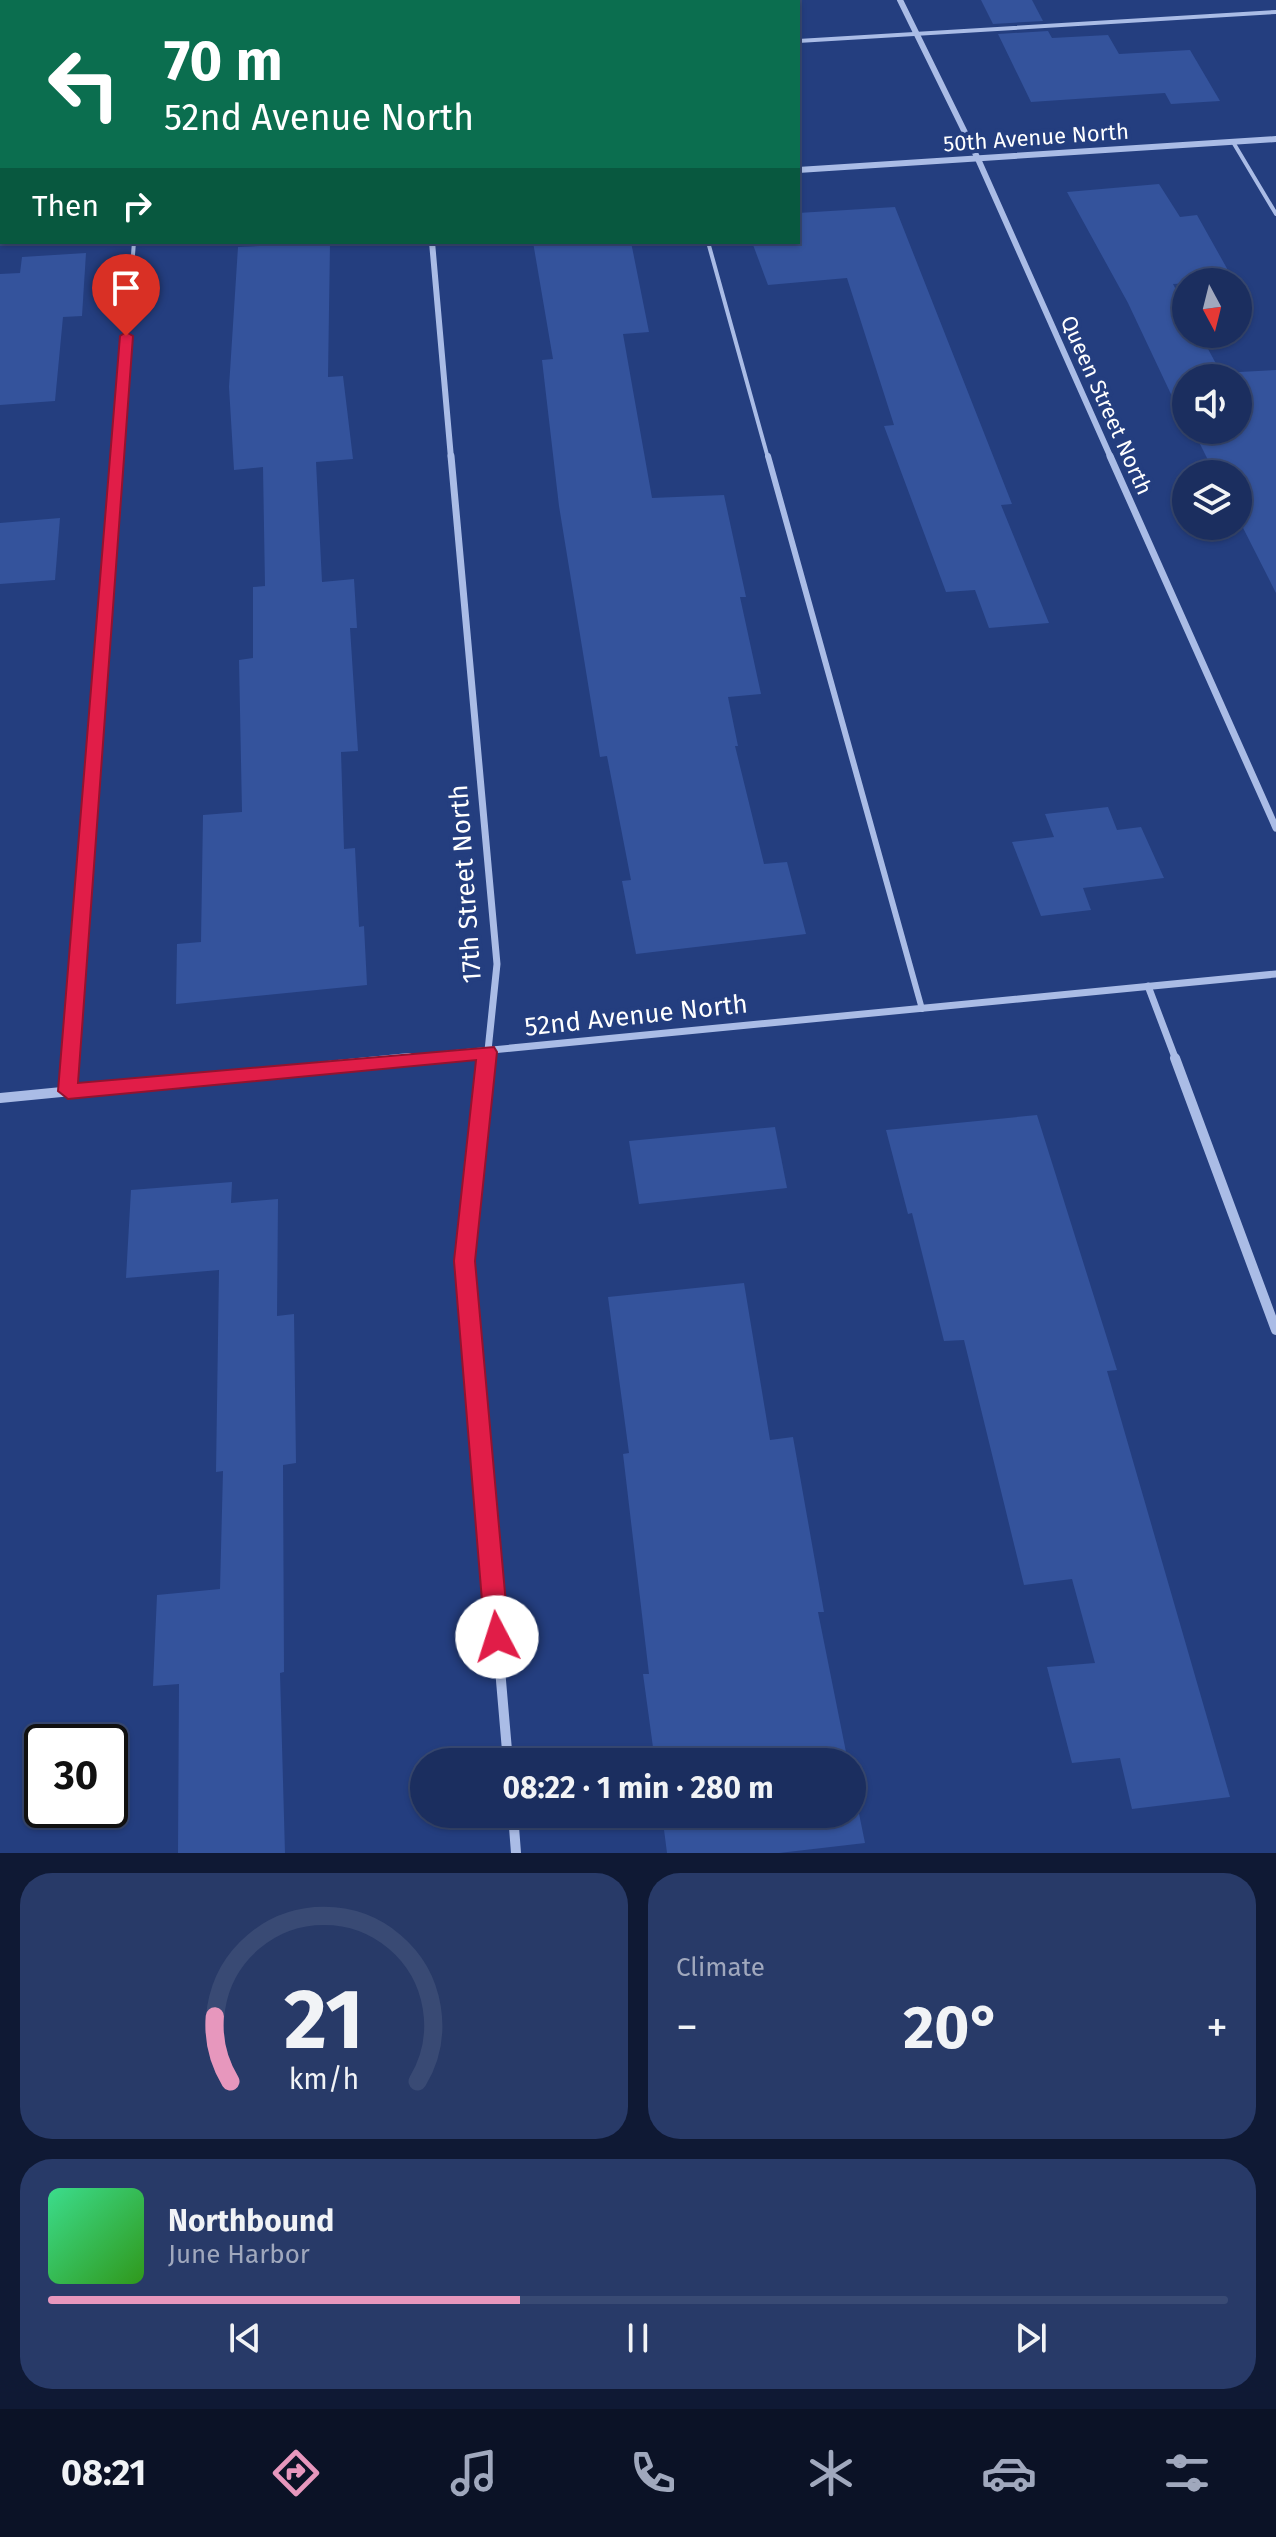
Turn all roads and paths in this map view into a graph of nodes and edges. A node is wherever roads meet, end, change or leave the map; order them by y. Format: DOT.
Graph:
graph roads {
  1 [pos="900,0"];
  2 [pos="1276,12"];
  3 [pos="916,33"];
  4 [pos="800,41"];
  5 [pos="1276,139"];
  6 [pos="1233,142"];
  7 [pos="978,159"];
  8 [pos="800,170"];
  9 [pos="1276,214"];
  10 [pos="134,244"];
  11 [pos="432,244"];
  12 [pos="709,244"];
  13 [pos="1276,828"];
  14 [pos="1276,974"];
  15 [pos="1148,986"];
  16 [pos="922,1009"];
  17 [pos="487,1052"];
  18 [pos="68,1091"];
  19 [pos="0,1098"];
  20 [pos="1276,1330"];
  21 [pos="507,1748"];
  22 [pos="514,1828"];
  23 [pos="516,1853"];
  1 -- 3 [label="street, Queen Street North"];
  2 -- 3 [label="lane"];
  3 -- 4 [label="lane"];
  3 -- 7 [label="street, Queen Street North"];
  5 -- 6 [label="street, 50th Avenue North"];
  6 -- 7 [label="street, 50th Avenue North"];
  6 -- 9 [label="lane"];
  7 -- 8 [label="street, 50th Avenue North"];
  7 -- 13 [label="street, Queen Street North"];
  10 -- 18 [label="lane"];
  11 -- 17 [label="street, 17th Street North"];
  12 -- 16 [label="lane"];
  14 -- 15 [label="street, 52nd Avenue North"];
  15 -- 16 [label="street, 52nd Avenue North"];
  15 -- 20 [label="street"];
  16 -- 17 [label="street, 52nd Avenue North"];
  17 -- 18 [label="street, 52nd Avenue North"];
  17 -- 21 [label="street, 17th Street North"];
  18 -- 19 [label="street, 52nd Avenue North"];
  22 -- 23 [label="street"];
}
